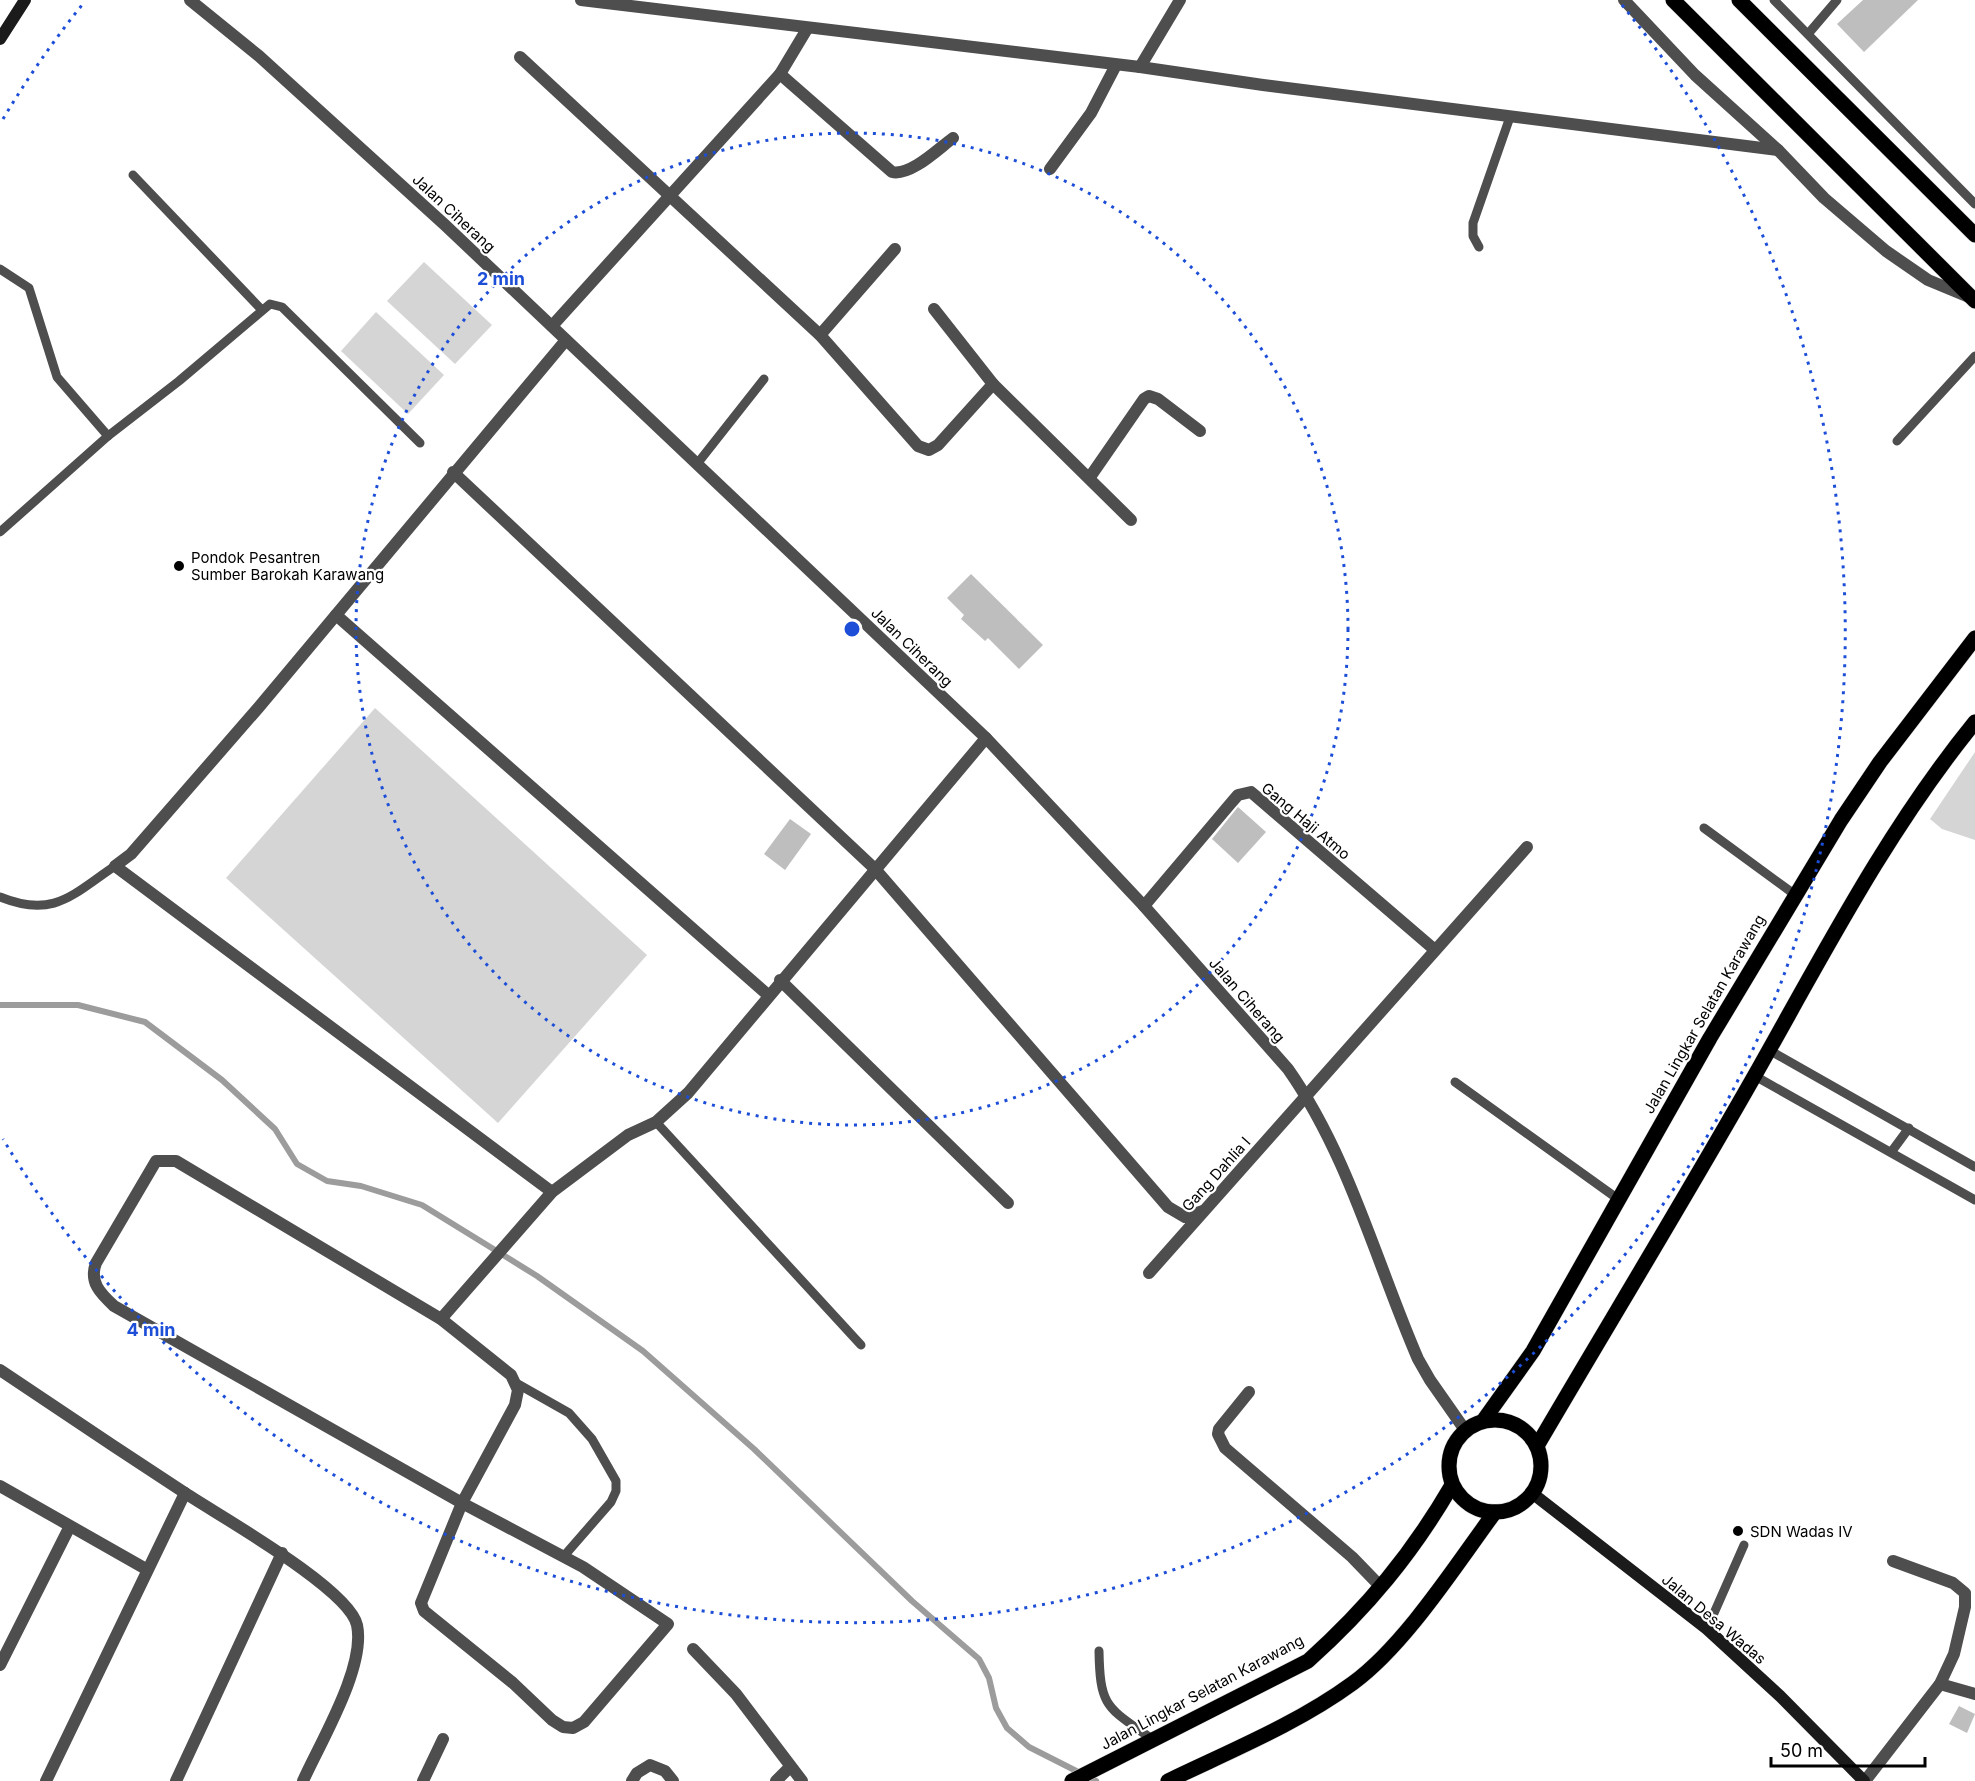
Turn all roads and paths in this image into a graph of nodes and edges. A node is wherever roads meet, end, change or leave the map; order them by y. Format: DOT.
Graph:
graph roads {
  1 [pos="25,0"];
  2 [pos="190,0"];
  3 [pos="581,0"];
  4 [pos="1180,0"];
  5 [pos="1624,0"];
  6 [pos="1672,0"];
  7 [pos="1739,0"];
  8 [pos="1774,0"];
  9 [pos="1837,0"];
  10 [pos="807,29"];
  11 [pos="1808,34"];
  12 [pos="0,39"];
  13 [pos="520,57"];
  14 [pos="1116,65"];
  15 [pos="1140,67"];
  16 [pos="780,74"];
  17 [pos="1510,117"];
  18 [pos="953,138"];
  19 [pos="1778,150"];
  20 [pos="1050,169"];
  21 [pos="133,175"];
  22 [pos="670,197"];
  23 [pos="1975,204"];
  24 [pos="1975,235"];
  25 [pos="1479,247"];
  26 [pos="895,249"];
  27 [pos="0,269"];
  28 [pos="1974,300"];
  29 [pos="261,309"];
  30 [pos="934,309"];
  31 [pos="552,326"];
  32 [pos="820,335"];
  33 [pos="566,340"];
  34 [pos="1975,357"];
  35 [pos="764,379"];
  36 [pos="993,384"];
  37 [pos="1200,432"];
  38 [pos="108,436"];
  39 [pos="1897,441"];
  40 [pos="420,443"];
  41 [pos="698,464"];
  42 [pos="453,472"];
  43 [pos="1090,477"];
  44 [pos="1131,520"];
  45 [pos="0,532"];
  46 [pos="336,615"];
  47 [pos="1975,638"];
  48 [pos="1975,722"];
  49 [pos="986,738"];
  50 [pos="1704,828"];
  51 [pos="1527,848"];
  52 [pos="115,866"];
  53 [pos="876,869"];
  54 [pos="1794,894"];
  55 [pos="0,897"];
  56 [pos="1144,906"];
  57 [pos="1435,950"];
  58 [pos="780,981"];
  59 [pos="768,995"];
  60 [pos="1769,1050"];
  61 [pos="1755,1076"];
  62 [pos="1455,1082"];
  63 [pos="1307,1097"];
  64 [pos="656,1122"];
  65 [pos="1909,1128"];
  66 [pos="1892,1151"];
  67 [pos="1975,1167"];
  68 [pos="552,1192"];
  69 [pos="1618,1199"];
  70 [pos="1975,1200"];
  71 [pos="1008,1203"];
  72 [pos="1203,1211"];
  73 [pos="1149,1273"];
  74 [pos="441,1319"];
  75 [pos="861,1346"];
  76 [pos="0,1370"];
  77 [pos="516,1383"];
  78 [pos="1249,1392"];
  79 [pos="1483,1421"];
  80 [pos="1465,1430"];
  81 [pos="1537,1446"];
  82 [pos="1452,1485"];
  83 [pos="0,1486"];
  84 [pos="185,1493"];
  85 [pos="1532,1493"];
  86 [pos="462,1503"];
  87 [pos="1496,1512"];
  88 [pos="69,1528"];
  89 [pos="1744,1545"];
  90 [pos="282,1553"];
  91 [pos="564,1556"];
  92 [pos="1893,1560"];
  93 [pos="146,1569"];
  94 [pos="1382,1587"];
  95 [pos="1707,1629"];
  96 [pos="693,1649"];
  97 [pos="1099,1651"];
  98 [pos="0,1665"];
  99 [pos="1940,1684"];
  100 [pos="1975,1694"];
  101 [pos="442,1739"];
  102 [pos="1152,1739"];
  103 [pos="790,1767"];
  104 [pos="46,1781"];
  105 [pos="177,1781"];
  106 [pos="303,1781"];
  107 [pos="423,1781"];
  108 [pos="632,1781"];
  109 [pos="673,1781"];
  110 [pos="776,1781"];
  111 [pos="802,1781"];
  112 [pos="1072,1781"];
  113 [pos="1168,1781"];
  114 [pos="1865,1781"];
  1 -- 12 [label="main road"];
  2 -- 31 [label="street, Jalan Ciherang"];
  3 -- 10 [label="street"];
  4 -- 15 [label="street"];
  5 -- 19 [label="street"];
  6 -- 28 [label="main road"];
  7 -- 24 [label="main road"];
  8 -- 11 [label="lane"];
  9 -- 11 [label="lane"];
  10 -- 14 [label="street"];
  10 -- 16 [label="street"];
  11 -- 23 [label="lane"];
  13 -- 22 [label="street"];
  14 -- 15 [label="street"];
  14 -- 20 [label="street"];
  15 -- 17 [label="street"];
  16 -- 18 [label="street"];
  16 -- 22 [label="street"];
  17 -- 19 [label="street"];
  17 -- 25 [label="lane"];
  19 -- 28 [label="street"];
  21 -- 29 [label="lane"];
  22 -- 31 [label="street"];
  22 -- 32 [label="street"];
  26 -- 32 [label="street"];
  27 -- 38 [label="lane"];
  29 -- 38 [label="lane"];
  29 -- 40 [label="lane"];
  30 -- 36 [label="street"];
  31 -- 33 [label="street, Jalan Ciherang"];
  32 -- 36 [label="street"];
  33 -- 41 [label="street, Jalan Ciherang"];
  33 -- 42 [label="street"];
  34 -- 39 [label="lane"];
  35 -- 41 [label="lane"];
  36 -- 43 [label="street"];
  37 -- 43 [label="street"];
  38 -- 45 [label="lane"];
  41 -- 49 [label="street, Jalan Ciherang"];
  42 -- 46 [label="street"];
  42 -- 53 [label="street"];
  43 -- 44 [label="street"];
  46 -- 52 [label="street"];
  46 -- 59 [label="street"];
  47 -- 54 [label="main road, Jalan Lingkar Selatan Karawang"];
  48 -- 60 [label="main road"];
  49 -- 53 [label="street"];
  49 -- 56 [label="street, Jalan Ciherang"];
  50 -- 54 [label="lane"];
  51 -- 57 [label="street, Gang Dahlia I"];
  52 -- 55 [label="lane"];
  52 -- 68 [label="street"];
  53 -- 58 [label="street"];
  53 -- 72 [label="street"];
  54 -- 69 [label="main road, Jalan Lingkar Selatan Karawang"];
  56 -- 57 [label="street, Gang Haji Atmo"];
  56 -- 63 [label="street, Jalan Ciherang"];
  57 -- 63 [label="street, Gang Dahlia I"];
  58 -- 59 [label="street"];
  58 -- 71 [label="street"];
  59 -- 64 [label="street"];
  60 -- 61 [label="main road"];
  60 -- 65 [label="lane"];
  61 -- 66 [label="lane"];
  61 -- 81 [label="main road"];
  62 -- 69 [label="lane"];
  63 -- 72 [label="street, Gang Dahlia I"];
  63 -- 80 [label="street, Jalan Ciherang"];
  64 -- 68 [label="street"];
  64 -- 75 [label="lane"];
  65 -- 66 [label="lane"];
  65 -- 67 [label="lane"];
  66 -- 70 [label="lane"];
  68 -- 74 [label="street"];
  69 -- 79 [label="main road, Jalan Lingkar Selatan Karawang"];
  72 -- 73 [label="street, Gang Dahlia I"];
  74 -- 77 [label="street"];
  74 -- 86 [label="street"];
  76 -- 84 [label="street"];
  77 -- 86 [label="street"];
  77 -- 91 [label="lane"];
  78 -- 94 [label="street"];
  79 -- 80 [label="main road"];
  79 -- 81 [label="main road"];
  80 -- 82 [label="main road"];
  81 -- 85 [label="main road"];
  82 -- 87 [label="main road"];
  82 -- 94 [label="main road, Jalan Lingkar Selatan Karawang"];
  83 -- 88 [label="street"];
  84 -- 90 [label="street"];
  84 -- 93 [label="street"];
  85 -- 87 [label="main road"];
  85 -- 95 [label="main road, Jalan Desa Wadas"];
  86 -- 91 [label="street"];
  86 -- 91 [label="street"];
  87 -- 113 [label="main road"];
  88 -- 93 [label="street"];
  88 -- 98 [label="street"];
  89 -- 95 [label="lane"];
  90 -- 105 [label="street"];
  90 -- 106 [label="street"];
  92 -- 99 [label="street"];
  93 -- 104 [label="street"];
  94 -- 102 [label="main road, Jalan Lingkar Selatan Karawang"];
  95 -- 114 [label="main road, Jalan Desa Wadas"];
  96 -- 103 [label="street"];
  97 -- 102 [label="lane"];
  99 -- 100 [label="street"];
  99 -- 114 [label="street"];
  101 -- 107 [label="street"];
  102 -- 112 [label="main road, Jalan Lingkar Selatan Karawang"];
  103 -- 110 [label="street"];
  103 -- 111 [label="street"];
  108 -- 109 [label="street"];
}
